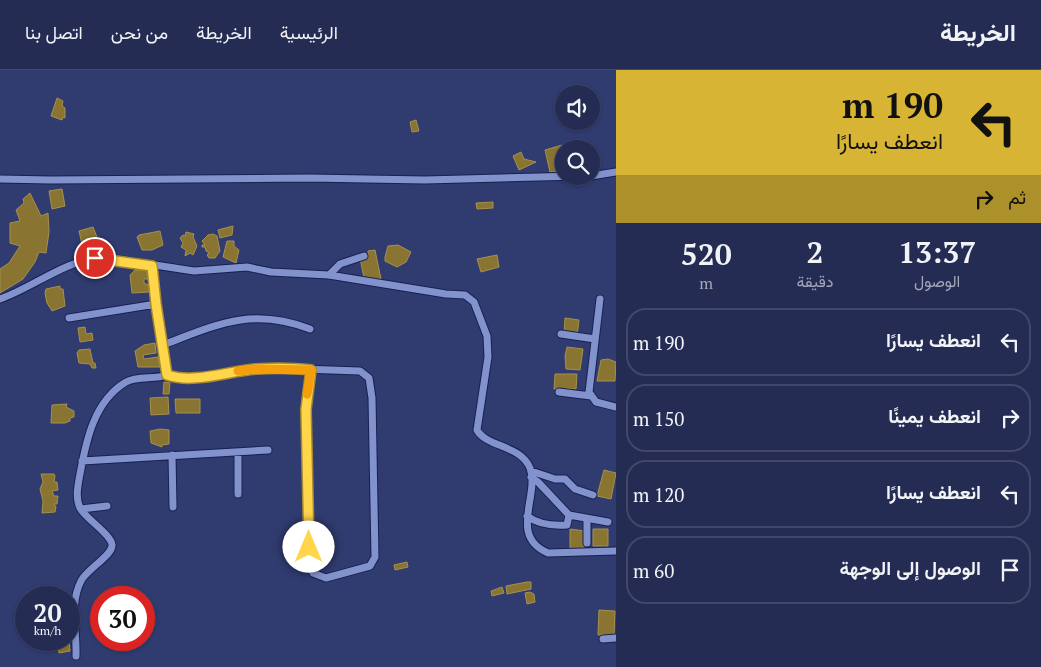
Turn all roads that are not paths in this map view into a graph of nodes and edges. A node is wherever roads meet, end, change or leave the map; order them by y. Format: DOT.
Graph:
graph roads {
  1 [pos="616,172"];
  2 [pos="600,175"];
  3 [pos="555,177"];
  4 [pos="0,179"];
  5 [pos="364,256"];
  6 [pos="152,266"];
  7 [pos="329,275"];
  8 [pos="0,299"];
  9 [pos="600,299"];
  10 [pos="156,304"];
  11 [pos="69,318"];
  12 [pos="310,329"];
  13 [pos="561,334"];
  14 [pos="594,339"];
  15 [pos="163,345"];
  16 [pos="311,370"];
  17 [pos="167,375"];
  18 [pos="559,392"];
  19 [pos="591,396"];
  20 [pos="616,407"];
  21 [pos="268,450"];
  22 [pos="238,452"];
  23 [pos="172,455"];
  24 [pos="82,461"];
  25 [pos="531,474"];
  26 [pos="238,494"];
  27 [pos="593,495"];
  28 [pos="107,506"];
  29 [pos="173,507"];
  30 [pos="80,508"];
  31 [pos="569,515"];
  32 [pos="527,516"];
  33 [pos="587,519"];
  34 [pos="608,522"];
  35 [pos="587,543"];
  36 [pos="616,551"];
  37 [pos="616,638"];
  38 [pos="602,639"];
  39 [pos="76,656"];
  1 -- 2 [label="street"];
  3 -- 4 [label="street"];
  5 -- 7 [label="street"];
  6 -- 7 [label="street"];
  6 -- 8 [label="street"];
  6 -- 10 [label="street"];
  7 -- 25 [label="street"];
  9 -- 14 [label="street"];
  10 -- 11 [label="street"];
  10 -- 15 [label="street"];
  12 -- 15 [label="street"];
  13 -- 14 [label="street"];
  14 -- 19 [label="street"];
  15 -- 17 [label="street"];
  16 -- 16 [label="street"];
  16 -- 17 [label="street"];
  17 -- 24 [label="street"];
  18 -- 19 [label="street"];
  19 -- 20 [label="street"];
  21 -- 22 [label="street"];
  22 -- 23 [label="street"];
  22 -- 26 [label="street"];
  23 -- 24 [label="street"];
  23 -- 29 [label="street"];
  24 -- 30 [label="street"];
  25 -- 27 [label="street"];
  25 -- 31 [label="street"];
  25 -- 32 [label="street"];
  28 -- 30 [label="street"];
  30 -- 39 [label="street"];
  31 -- 32 [label="street"];
  31 -- 33 [label="street"];
  32 -- 36 [label="street"];
  33 -- 34 [label="street"];
  33 -- 35 [label="street"];
  37 -- 38 [label="street"];
}
